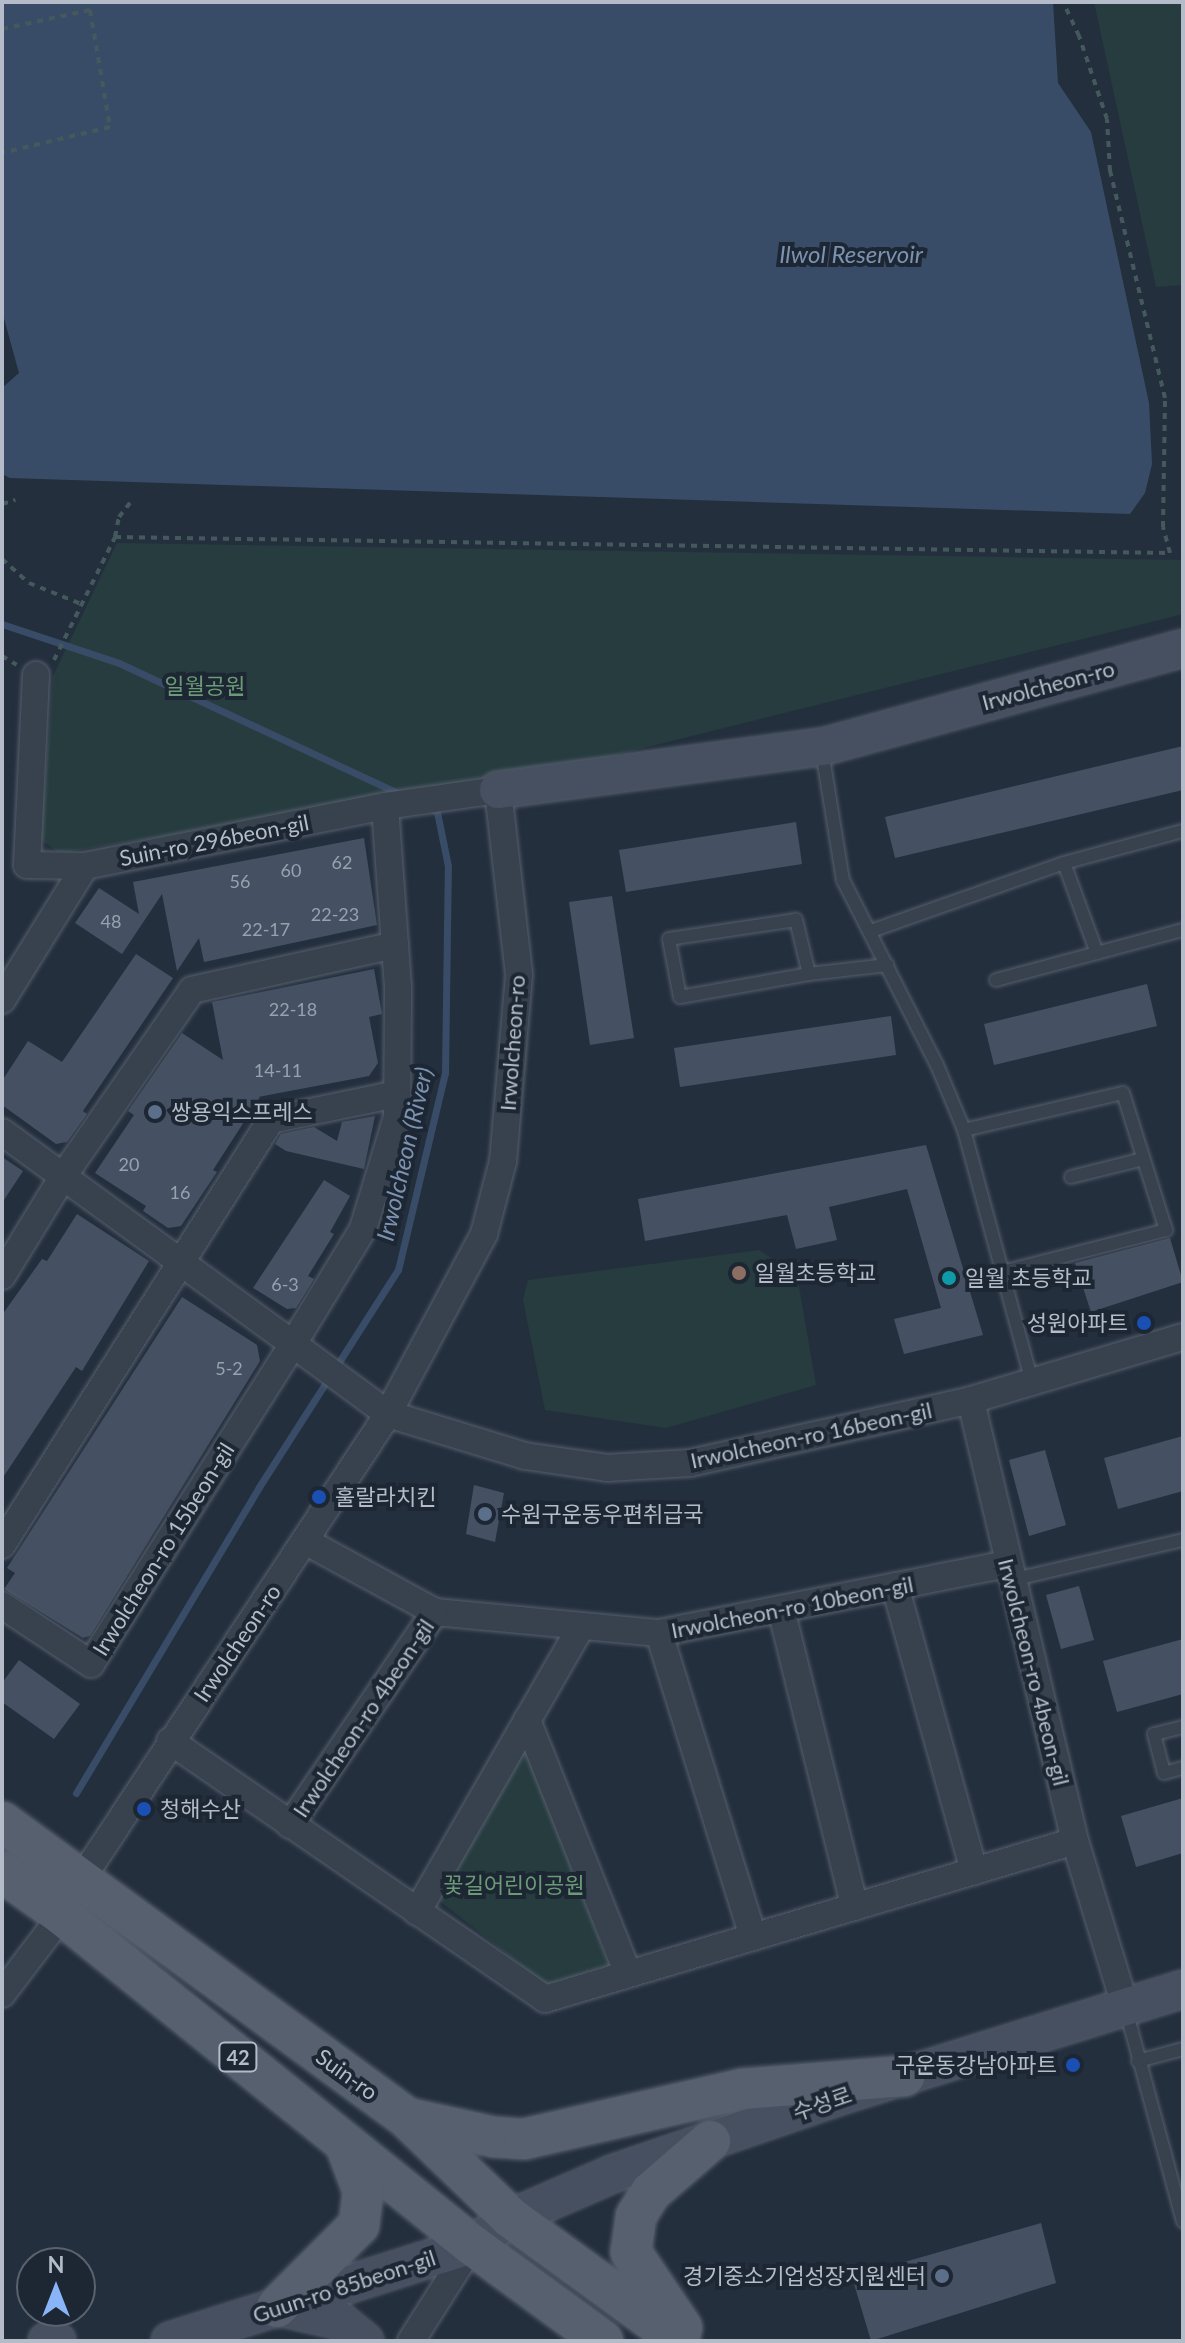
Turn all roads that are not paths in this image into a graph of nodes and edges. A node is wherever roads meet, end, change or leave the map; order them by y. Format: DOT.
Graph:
graph roads {
  1 [pos="1183,648"];
  2 [pos="36,675"];
  3 [pos="822,747"];
  4 [pos="481,792"];
  5 [pos="385,806"];
  6 [pos="1183,831"];
  7 [pos="1064,863"];
  8 [pos="85,866"];
  9 [pos="1183,930"];
  10 [pos="871,931"];
  11 [pos="395,945"];
  12 [pos="1097,953"];
  13 [pos="887,965"];
  14 [pos="809,974"];
  15 [pos="996,980"];
  16 [pos="2,1000"];
  17 [pos="397,1094"];
  18 [pos="964,1130"];
  19 [pos="2,1132"];
  20 [pos="1143,1159"];
  21 [pos="64,1175"];
  22 [pos="1071,1177"];
  23 [pos="179,1261"];
  24 [pos="1003,1272"];
  25 [pos="2,1276"];
  26 [pos="1183,1337"];
  27 [pos="293,1344"];
  28 [pos="1031,1379"];
  29 [pos="971,1400"];
  30 [pos="388,1414"];
  31 [pos="1183,1540"];
  32 [pos="305,1541"];
  33 [pos="2,1545"];
  34 [pos="1009,1572"];
  35 [pos="895,1586"];
  36 [pos="2,1605"];
  37 [pos="781,1609"];
  38 [pos="435,1612"];
  39 [pos="580,1628"];
  40 [pos="659,1633"];
  41 [pos="527,1720"];
  42 [pos="1183,1727"];
  43 [pos="170,1741"];
  44 [pos="1183,1768"];
  45 [pos="2,1822"];
  46 [pos="290,1825"];
  47 [pos="1075,1841"];
  48 [pos="974,1871"];
  49 [pos="2,1872"];
  50 [pos="81,1880"];
  51 [pos="855,1907"];
  52 [pos="417,1912"];
  53 [pos="62,1915"];
  54 [pos="753,1937"];
  55 [pos="628,1974"];
  56 [pos="1183,1989"];
  57 [pos="2,1994"];
  58 [pos="1125,2006"];
  59 [pos="1183,2049"];
  60 [pos="1138,2061"];
  61 [pos="904,2076"];
  62 [pos="407,2118"];
  63 [pos="710,2141"];
  64 [pos="345,2143"];
  65 [pos="1176,2170"];
  66 [pos="511,2218"];
  67 [pos="1183,2221"];
  68 [pos="472,2245"];
  69 [pos="277,2307"];
  70 [pos="47,2341"];
  71 [pos="57,2341"];
  72 [pos="170,2341"];
  73 [pos="365,2341"];
  74 [pos="411,2341"];
  75 [pos="603,2341"];
  76 [pos="680,2341"];
  77 [pos="691,2341"];
  1 -- 3 [label="street, Irwolcheon-ro"];
  2 -- 8 [label="street, Suin-ro 296beon-gil"];
  3 -- 4 [label="street, Irwolcheon-ro"];
  3 -- 10 [label="lane"];
  4 -- 5 [label="street, Suin-ro 296beon-gil"];
  4 -- 30 [label="street, Irwolcheon-ro"];
  5 -- 8 [label="street, Suin-ro 296beon-gil"];
  5 -- 11 [label="street, Irwolcheon-ro 15beon-gil"];
  6 -- 7 [label="lane"];
  7 -- 10 [label="lane"];
  7 -- 12 [label="lane"];
  8 -- 16 [label="street"];
  9 -- 12 [label="lane"];
  10 -- 13 [label="lane"];
  11 -- 17 [label="street, Irwolcheon-ro 15beon-gil"];
  11 -- 21 [label="street"];
  12 -- 15 [label="lane"];
  13 -- 14 [label="lane"];
  13 -- 18 [label="lane"];
  14 -- 14 [label="lane"];
  17 -- 23 [label="street"];
  17 -- 27 [label="street, Irwolcheon-ro 15beon-gil"];
  18 -- 20 [label="lane"];
  18 -- 24 [label="lane"];
  19 -- 21 [label="street"];
  20 -- 22 [label="lane"];
  20 -- 24 [label="lane"];
  21 -- 23 [label="street"];
  21 -- 25 [label="street"];
  23 -- 27 [label="street"];
  23 -- 33 [label="street"];
  24 -- 28 [label="lane"];
  26 -- 28 [label="street, Irwolcheon-ro 16beon-gil"];
  27 -- 30 [label="street"];
  27 -- 36 [label="street, Irwolcheon-ro 15beon-gil"];
  28 -- 29 [label="street, Irwolcheon-ro 16beon-gil"];
  29 -- 30 [label="street, Irwolcheon-ro 16beon-gil"];
  29 -- 34 [label="street, Irwolcheon-ro 4beon-gil"];
  30 -- 32 [label="street, Irwolcheon-ro"];
  31 -- 34 [label="lane"];
  32 -- 38 [label="street, Irwolcheon-ro 10beon-gil"];
  32 -- 43 [label="street, Irwolcheon-ro"];
  34 -- 35 [label="street, Irwolcheon-ro 10beon-gil"];
  34 -- 47 [label="street, Irwolcheon-ro 4beon-gil"];
  35 -- 37 [label="street, Irwolcheon-ro 10beon-gil"];
  35 -- 48 [label="street"];
  37 -- 40 [label="street, Irwolcheon-ro 10beon-gil"];
  37 -- 51 [label="street"];
  38 -- 39 [label="street, Irwolcheon-ro 10beon-gil"];
  38 -- 46 [label="street, Irwolcheon-ro 4beon-gil"];
  39 -- 40 [label="street, Irwolcheon-ro 10beon-gil"];
  39 -- 41 [label="street"];
  40 -- 54 [label="street"];
  41 -- 52 [label="street"];
  41 -- 55 [label="street"];
  42 -- 44 [label="lane"];
  43 -- 46 [label="street, Irwolcheon-ro 4beon-gil"];
  43 -- 50 [label="street, Irwolcheon-ro"];
  45 -- 50 [label="main road, Suin-ro"];
  46 -- 52 [label="street, Irwolcheon-ro 4beon-gil"];
  47 -- 48 [label="street, Irwolcheon-ro 4beon-gil"];
  47 -- 58 [label="street"];
  48 -- 51 [label="street, Irwolcheon-ro 4beon-gil"];
  49 -- 53 [label="main road, 42"];
  50 -- 62 [label="main road, Suin-ro"];
  51 -- 54 [label="street, Irwolcheon-ro 4beon-gil"];
  52 -- 55 [label="street, Irwolcheon-ro 4beon-gil"];
  53 -- 57 [label="street"];
  53 -- 64 [label="main road, 42"];
  54 -- 55 [label="street, Irwolcheon-ro 4beon-gil"];
  56 -- 58 [label="street, 수성로"];
  58 -- 60 [label="lane"];
  58 -- 61 [label="street, 수성로"];
  59 -- 60 [label="lane"];
  60 -- 65 [label="lane"];
  61 -- 62 [label="main road"];
  61 -- 63 [label="street, 수성로"];
  62 -- 66 [label="main road, Suin-ro"];
  63 -- 66 [label="street, 수성로"];
  63 -- 77 [label="main road"];
  64 -- 68 [label="main road, 42"];
  64 -- 69 [label="main road"];
  65 -- 67 [label="lane"];
  66 -- 68 [label="street, 수성로"];
  66 -- 76 [label="main road, Suin-ro"];
  68 -- 69 [label="street, Guun-ro 85beon-gil"];
  68 -- 74 [label="street"];
  68 -- 75 [label="main road, 42"];
  69 -- 72 [label="street, Guun-ro 85beon-gil"];
  69 -- 73 [label="street"];
  70 -- 71 [label="street"];
}
